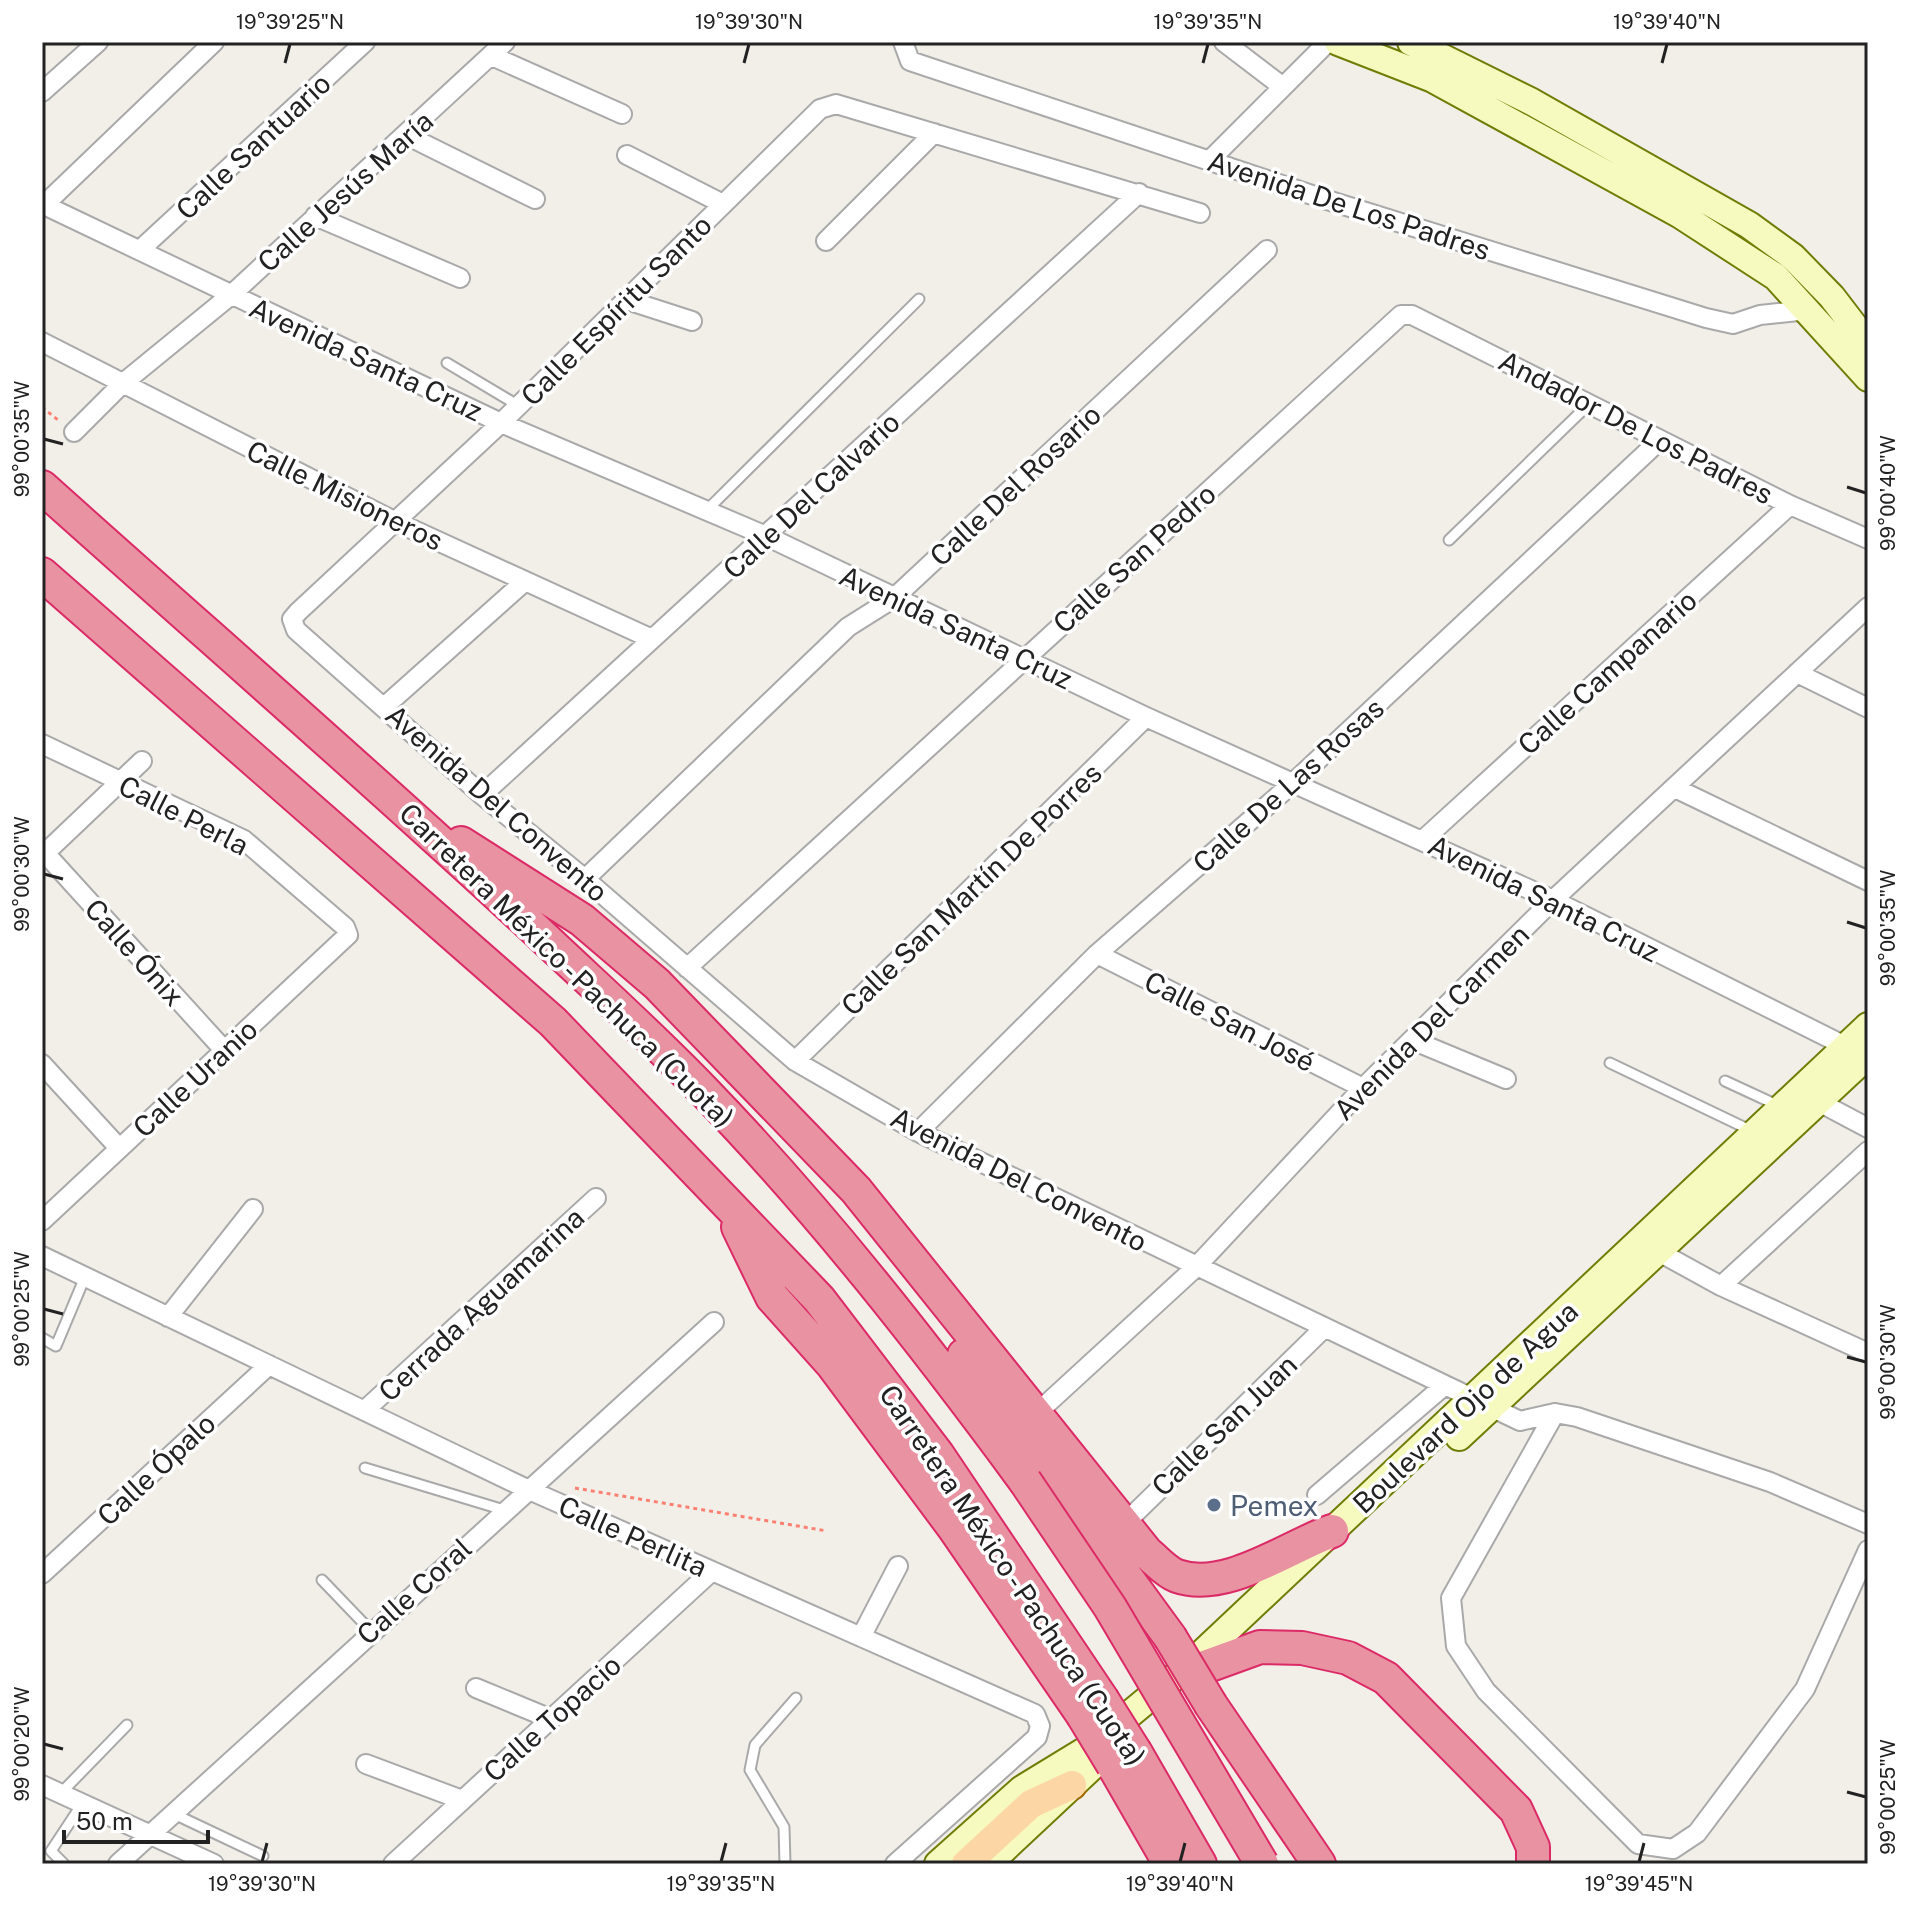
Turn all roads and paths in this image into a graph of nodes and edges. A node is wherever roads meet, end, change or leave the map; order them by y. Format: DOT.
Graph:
graph roads {
  1 [pos="98,42"];
  2 [pos="214,42"];
  3 [pos="365,42"];
  4 [pos="505,42"];
  5 [pos="1224,42"];
  6 [pos="1328,42"];
  7 [pos="1338,42"];
  8 [pos="1411,42"];
  9 [pos="902,44"];
  10 [pos="492,56"];
  11 [pos="1283,87"];
  12 [pos="42,92"];
  13 [pos="622,114"];
  14 [pos="934,133"];
  15 [pos="406,135"];
  16 [pos="627,155"];
  17 [pos="1209,161"];
  18 [pos="1139,193"];
  19 [pos="535,199"];
  20 [pos="723,204"];
  21 [pos="43,205"];
  22 [pos="1200,213"];
  23 [pos="315,216"];
  24 [pos="826,241"];
  25 [pos="141,249"];
  26 [pos="1267,250"];
  27 [pos="460,278"];
  28 [pos="231,295"];
  29 [pos="919,299"];
  30 [pos="627,300"];
  31 [pos="1808,310"];
  32 [pos="1406,313"];
  33 [pos="692,321"];
  34 [pos="1865,335"];
  35 [pos="42,342"];
  36 [pos="447,363"];
  37 [pos="1868,378"];
  38 [pos="122,384"];
  39 [pos="1589,404"];
  40 [pos="519,406"];
  41 [pos="501,423"];
  42 [pos="74,432"];
  43 [pos="1660,440"];
  44 [pos="42,487"];
  45 [pos="1790,505"];
  46 [pos="706,511"];
  47 [pos="394,521"];
  48 [pos="766,536"];
  49 [pos="1868,539"];
  50 [pos="1449,540"];
  51 [pos="42,574"];
  52 [pos="524,582"];
  53 [pos="894,598"];
  54 [pos="1868,607"];
  55 [pos="292,619"];
  56 [pos="652,639"];
  57 [pos="1024,659"];
  58 [pos="1797,673"];
  59 [pos="384,707"];
  60 [pos="1868,708"];
  61 [pos="1146,717"];
  62 [pos="42,744"];
  63 [pos="142,761"];
  64 [pos="118,781"];
  65 [pos="1293,783"];
  66 [pos="1675,788"];
  67 [pos="482,795"];
  68 [pos="411,813"];
  69 [pos="1423,840"];
  70 [pos="44,855"];
  71 [pos="585,879"];
  72 [pos="1868,881"];
  73 [pos="1553,900"];
  74 [pos="348,935"];
  75 [pos="1097,954"];
  76 [pos="687,968"];
  77 [pos="1868,1026"];
  78 [pos="1412,1040"];
  79 [pos="224,1050"];
  80 [pos="1860,1053"];
  81 [pos="795,1061"];
  82 [pos="1610,1063"];
  83 [pos="42,1064"];
  84 [pos="1506,1079"];
  85 [pos="1725,1081"];
  86 [pos="1363,1088"];
  87 [pos="1819,1102"];
  88 [pos="1782,1107"];
  89 [pos="1868,1128"];
  90 [pos="918,1132"];
  91 [pos="1755,1132"];
  92 [pos="119,1148"];
  93 [pos="1868,1151"];
  94 [pos="856,1190"];
  95 [pos="596,1198"];
  96 [pos="253,1209"];
  97 [pos="42,1221"];
  98 [pos="1659,1252"];
  99 [pos="42,1256"];
  100 [pos="1196,1267"];
  101 [pos="85,1277"];
  102 [pos="1721,1286"];
  103 [pos="168,1317"];
  104 [pos="714,1322"];
  105 [pos="1324,1328"];
  106 [pos="42,1338"];
  107 [pos="1868,1353"];
  108 [pos="269,1365"];
  109 [pos="1445,1385"];
  110 [pos="1484,1403"];
  111 [pos="365,1410"];
  112 [pos="1038,1412"];
  113 [pos="1555,1413"];
  114 [pos="365,1468"];
  115 [pos="534,1492"];
  116 [pos="1317,1495"];
  117 [pos="504,1510"];
  118 [pos="1125,1523"];
  119 [pos="1868,1524"];
  120 [pos="827,1531"];
  121 [pos="1332,1531"];
  122 [pos="1868,1550"];
  123 [pos="898,1566"];
  124 [pos="712,1571"];
  125 [pos="42,1574"];
  126 [pos="322,1580"];
  127 [pos="371,1631"];
  128 [pos="861,1637"];
  129 [pos="1202,1668"];
  130 [pos="476,1688"];
  131 [pos="796,1698"];
  132 [pos="551,1719"];
  133 [pos="127,1725"];
  134 [pos="1124,1759"];
  135 [pos="366,1764"];
  136 [pos="42,1785"];
  137 [pos="1072,1785"];
  138 [pos="60,1794"];
  139 [pos="462,1800"];
  140 [pos="82,1804"];
  141 [pos="172,1813"];
  142 [pos="148,1834"];
  143 [pos="263,1856"];
  144 [pos="64,1864"];
  145 [pos="118,1864"];
  146 [pos="214,1864"];
  147 [pos="393,1864"];
  148 [pos="785,1864"];
  149 [pos="895,1864"];
  150 [pos="938,1864"];
  151 [pos="966,1864"];
  152 [pos="988,1864"];
  153 [pos="1170,1864"];
  154 [pos="1200,1864"];
  155 [pos="1262,1864"];
  156 [pos="1319,1864"];
  157 [pos="1533,1864"];
  1 -- 12 [label="street"];
  2 -- 21 [label="street"];
  3 -- 25 [label="street, Calle Santuario"];
  4 -- 10 [label="street, Calle Jesús María"];
  5 -- 11 [label="street"];
  6 -- 11 [label="street"];
  7 -- 31 [label="main road"];
  8 -- 34 [label="main road"];
  9 -- 17 [label="street, Avenida De Los Padres"];
  10 -- 13 [label="street"];
  10 -- 15 [label="street, Calle Jesús María"];
  11 -- 17 [label="street"];
  14 -- 18 [label="street"];
  14 -- 20 [label="street, Calle Espíritu Santo"];
  14 -- 24 [label="street"];
  15 -- 19 [label="street"];
  15 -- 23 [label="street, Calle Jesús María"];
  16 -- 20 [label="street"];
  17 -- 31 [label="street, Avenida De Los Padres"];
  18 -- 22 [label="street"];
  18 -- 48 [label="street, Calle Del Calvario"];
  20 -- 30 [label="street, Calle Espíritu Santo"];
  21 -- 25 [label="street, Avenida Santa Cruz"];
  23 -- 27 [label="street"];
  23 -- 28 [label="street, Calle Jesús María"];
  25 -- 28 [label="street, Avenida Santa Cruz"];
  26 -- 53 [label="street, Calle Del Rosario"];
  28 -- 38 [label="street, Calle Jesús María"];
  28 -- 41 [label="street, Avenida Santa Cruz"];
  29 -- 46 [label="lane"];
  30 -- 33 [label="street"];
  30 -- 40 [label="street, Calle Espíritu Santo"];
  31 -- 37 [label="main road"];
  32 -- 39 [label="street, Andador De Los Padres"];
  32 -- 57 [label="street, Calle San Pedro"];
  35 -- 38 [label="street, Calle Misioneros"];
  36 -- 40 [label="lane"];
  38 -- 42 [label="street, Calle Jesús María"];
  38 -- 47 [label="street, Calle Misioneros"];
  39 -- 43 [label="street, Andador De Los Padres"];
  39 -- 50 [label="lane"];
  40 -- 41 [label="street, Calle Espíritu Santo"];
  41 -- 46 [label="street, Avenida Santa Cruz"];
  41 -- 47 [label="street, Calle Espíritu Santo"];
  43 -- 45 [label="street, Andador De Los Padres"];
  43 -- 65 [label="street, Calle De Las Rosas"];
  44 -- 68 [label="highway, Carretera México - Pachuca (Cuota)"];
  45 -- 49 [label="street, Andador De Los Padres"];
  45 -- 69 [label="street, Calle Campanario"];
  46 -- 48 [label="street, Avenida Santa Cruz"];
  47 -- 52 [label="street, Calle Misioneros"];
  47 -- 55 [label="street, Calle Espíritu Santo"];
  48 -- 53 [label="street, Avenida Santa Cruz"];
  48 -- 56 [label="street, Calle Del Calvario"];
  51 -- 134 [label="highway, Carretera México - Pachuca (Cuota), bridge"];
  52 -- 56 [label="street, Calle Misioneros"];
  52 -- 59 [label="street"];
  53 -- 57 [label="street, Avenida Santa Cruz"];
  53 -- 71 [label="street, Calle Del Rosario"];
  54 -- 58 [label="street, Avenida Del Carmen"];
  55 -- 59 [label="street, Avenida Del Convento"];
  56 -- 67 [label="street, Calle Del Calvario"];
  57 -- 61 [label="street, Avenida Santa Cruz"];
  57 -- 76 [label="street, Calle San Pedro"];
  58 -- 60 [label="street"];
  58 -- 66 [label="street, Avenida Del Carmen"];
  59 -- 67 [label="street, Avenida Del Convento"];
  61 -- 65 [label="street, Avenida Santa Cruz"];
  61 -- 81 [label="street, Calle San Martín De Porres"];
  62 -- 64 [label="street, Calle Perla"];
  63 -- 64 [label="street"];
  64 -- 70 [label="street"];
  64 -- 74 [label="street, Calle Perla"];
  65 -- 69 [label="street, Avenida Santa Cruz"];
  65 -- 75 [label="street, Calle De Las Rosas"];
  66 -- 72 [label="street"];
  66 -- 73 [label="street, Avenida Del Carmen"];
  67 -- 71 [label="street, Avenida Del Convento"];
  68 -- 94 [label="highway"];
  68 -- 155 [label="highway, Carretera México - Pachuca (Cuota), bridge"];
  69 -- 73 [label="street, Avenida Santa Cruz"];
  70 -- 79 [label="street, Calle Ónix"];
  71 -- 76 [label="street, Avenida Del Convento"];
  73 -- 78 [label="street, Avenida Del Carmen"];
  73 -- 80 [label="street, Avenida Santa Cruz"];
  74 -- 79 [label="street, Calle Uranio"];
  75 -- 86 [label="street, Calle San José"];
  75 -- 90 [label="street, Calle De Las Rosas"];
  76 -- 81 [label="street, Avenida Del Convento"];
  77 -- 80 [label="main road, Boulevard Ojo de Agua"];
  78 -- 84 [label="street"];
  78 -- 86 [label="street, Avenida Del Carmen"];
  79 -- 92 [label="street, Calle Uranio"];
  80 -- 87 [label="main road, Boulevard Ojo de Agua"];
  80 -- 88 [label="main road, Boulevard Ojo de Agua"];
  81 -- 90 [label="street, Avenida Del Convento"];
  82 -- 91 [label="lane"];
  83 -- 92 [label="street"];
  85 -- 88 [label="lane"];
  86 -- 100 [label="street, Avenida Del Carmen"];
  87 -- 89 [label="street"];
  87 -- 98 [label="main road, Boulevard Ojo de Agua"];
  88 -- 91 [label="main road, Boulevard Ojo de Agua"];
  90 -- 100 [label="street, Avenida Del Convento"];
  91 -- 110 [label="main road, Boulevard Ojo de Agua"];
  92 -- 97 [label="street, Calle Uranio"];
  93 -- 102 [label="street"];
  94 -- 112 [label="highway"];
  94 -- 156 [label="highway, bridge"];
  95 -- 111 [label="street, Cerrada Aguamarina"];
  96 -- 103 [label="street"];
  98 -- 102 [label="street"];
  98 -- 110 [label="main road, Boulevard Ojo de Agua"];
  99 -- 101 [label="street, Calle Perlita"];
  100 -- 105 [label="street, Avenida Del Convento"];
  100 -- 112 [label="street, Avenida Del Carmen"];
  101 -- 103 [label="street, Calle Perlita"];
  101 -- 106 [label="lane"];
  102 -- 107 [label="street"];
  103 -- 108 [label="street, Calle Perlita"];
  104 -- 115 [label="street, Calle Coral"];
  105 -- 109 [label="street, Avenida Del Convento"];
  105 -- 118 [label="street, Calle San Juan"];
  108 -- 111 [label="street, Calle Perlita"];
  108 -- 125 [label="street, Calle Ópalo"];
  109 -- 110 [label="street, Avenida Del Convento"];
  109 -- 116 [label="street"];
  110 -- 113 [label="street, Avenida Del Convento"];
  110 -- 121 [label="main road, Boulevard Ojo de Agua"];
  110 -- 129 [label="main road, Boulevard Ojo de Agua"];
  111 -- 115 [label="street, Calle Perlita"];
  112 -- 118 [label="highway"];
  113 -- 119 [label="street, Avenida Del Convento"];
  113 -- 122 [label="street"];
  114 -- 117 [label="lane"];
  115 -- 117 [label="street, Calle Coral"];
  115 -- 120 [label="path"];
  115 -- 124 [label="street, Calle Perlita"];
  117 -- 127 [label="street, Calle Coral"];
  118 -- 121 [label="highway"];
  121 -- 150 [label="main road, Boulevard Ojo de Agua"];
  123 -- 128 [label="street"];
  124 -- 128 [label="street, Calle Perlita"];
  124 -- 132 [label="street, Calle Topacio"];
  126 -- 127 [label="lane"];
  127 -- 141 [label="street, Calle Coral"];
  128 -- 149 [label="street, Calle Perlita"];
  129 -- 137 [label="main road, Boulevard Ojo de Agua"];
  129 -- 157 [label="highway"];
  130 -- 132 [label="street"];
  131 -- 148 [label="lane"];
  132 -- 139 [label="street, Calle Topacio"];
  133 -- 138 [label="lane"];
  134 -- 153 [label="highway"];
  134 -- 154 [label="highway, Carretera México - Pachuca (Cuota)"];
  135 -- 139 [label="street"];
  136 -- 138 [label="street"];
  137 -- 151 [label="main road"];
  137 -- 152 [label="main road, Boulevard Ojo de Agua"];
  138 -- 140 [label="street"];
  139 -- 147 [label="street, Calle Topacio"];
  140 -- 142 [label="street"];
  140 -- 144 [label="lane"];
  141 -- 142 [label="street, Calle Coral"];
  141 -- 143 [label="lane"];
  142 -- 145 [label="street, Calle Coral"];
  142 -- 146 [label="street"];
}
